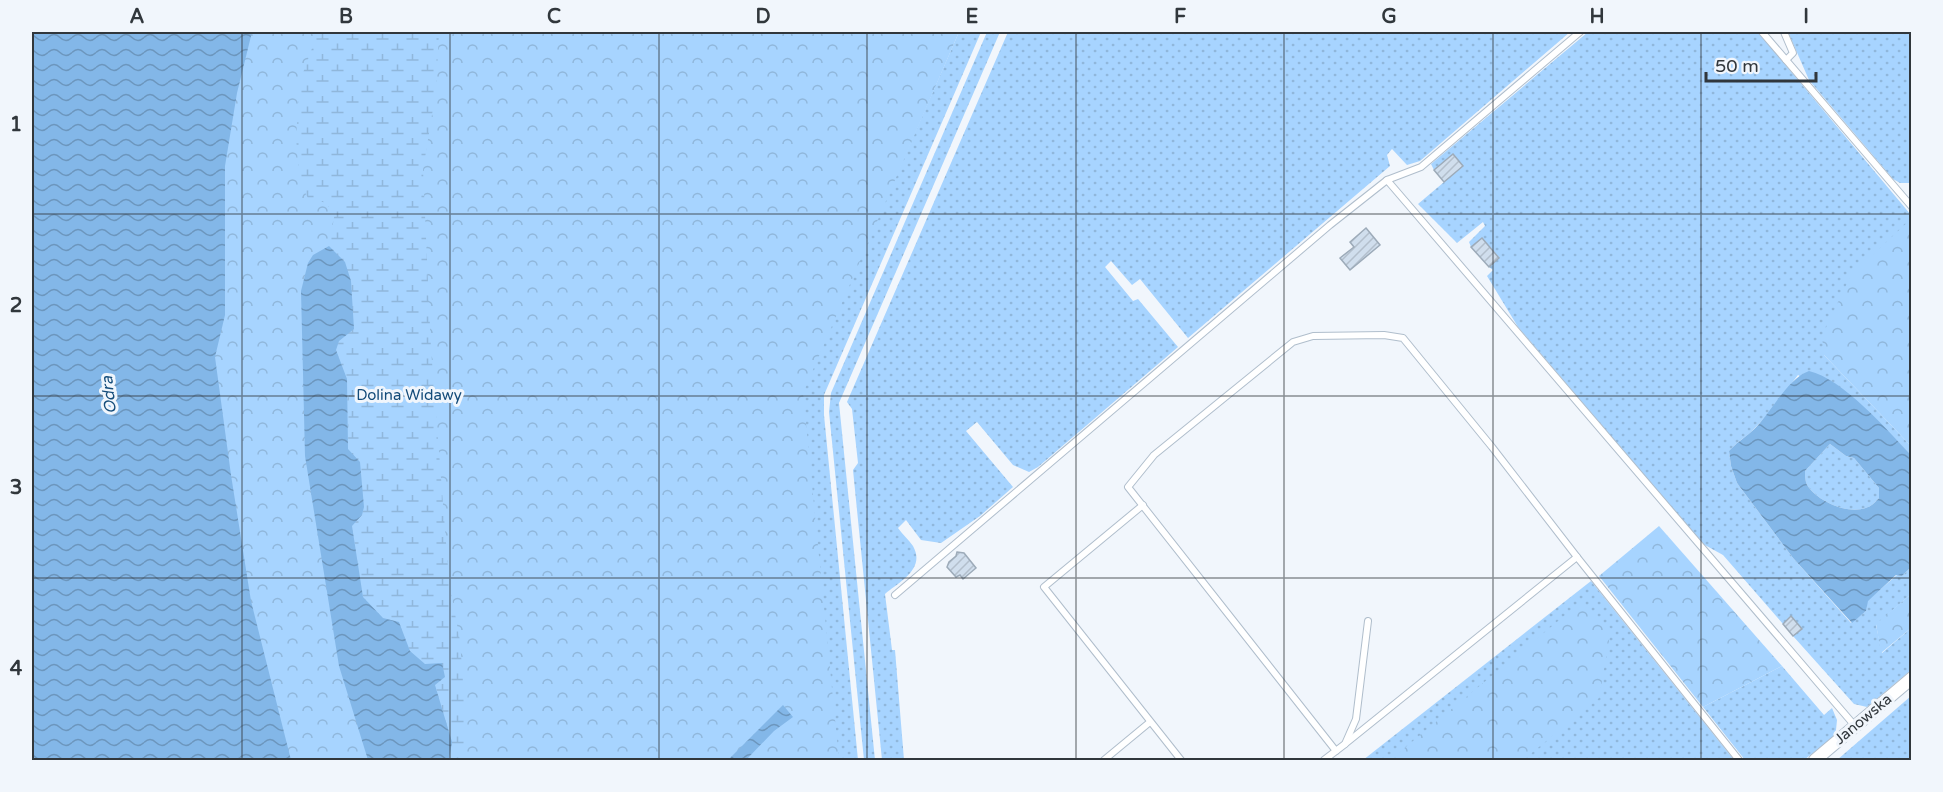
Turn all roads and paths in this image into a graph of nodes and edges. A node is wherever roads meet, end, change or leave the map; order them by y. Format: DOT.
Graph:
graph roads {
  1 [pos="1580,32"];
  2 [pos="1762,32"];
  3 [pos="1784,32"];
  4 [pos="1786,60"];
  5 [pos="1387,180"];
  6 [pos="1910,204"];
  7 [pos="1143,505"];
  8 [pos="1577,557"];
  9 [pos="895,595"];
  10 [pos="1368,621"];
  11 [pos="1911,678"];
  12 [pos="1150,722"];
  13 [pos="1855,726"];
  14 [pos="1345,744"];
  15 [pos="1336,751"];
  16 [pos="1104,760"];
  17 [pos="1181,760"];
  18 [pos="1324,760"];
  19 [pos="1739,760"];
  20 [pos="1815,760"];
  1 -- 5 [label="lane"];
  2 -- 4 [label="lane"];
  3 -- 4 [label="lane"];
  4 -- 6 [label="lane"];
  5 -- 9 [label="lane"];
  5 -- 13 [label="lane"];
  7 -- 8 [label="lane"];
  7 -- 12 [label="lane"];
  7 -- 15 [label="lane"];
  8 -- 14 [label="lane"];
  8 -- 19 [label="lane"];
  10 -- 14 [label="lane"];
  11 -- 13 [label="street, Janowska"];
  12 -- 16 [label="lane"];
  12 -- 17 [label="lane"];
  13 -- 20 [label="street, Janowska"];
  14 -- 15 [label="lane"];
  15 -- 18 [label="lane"];
}
